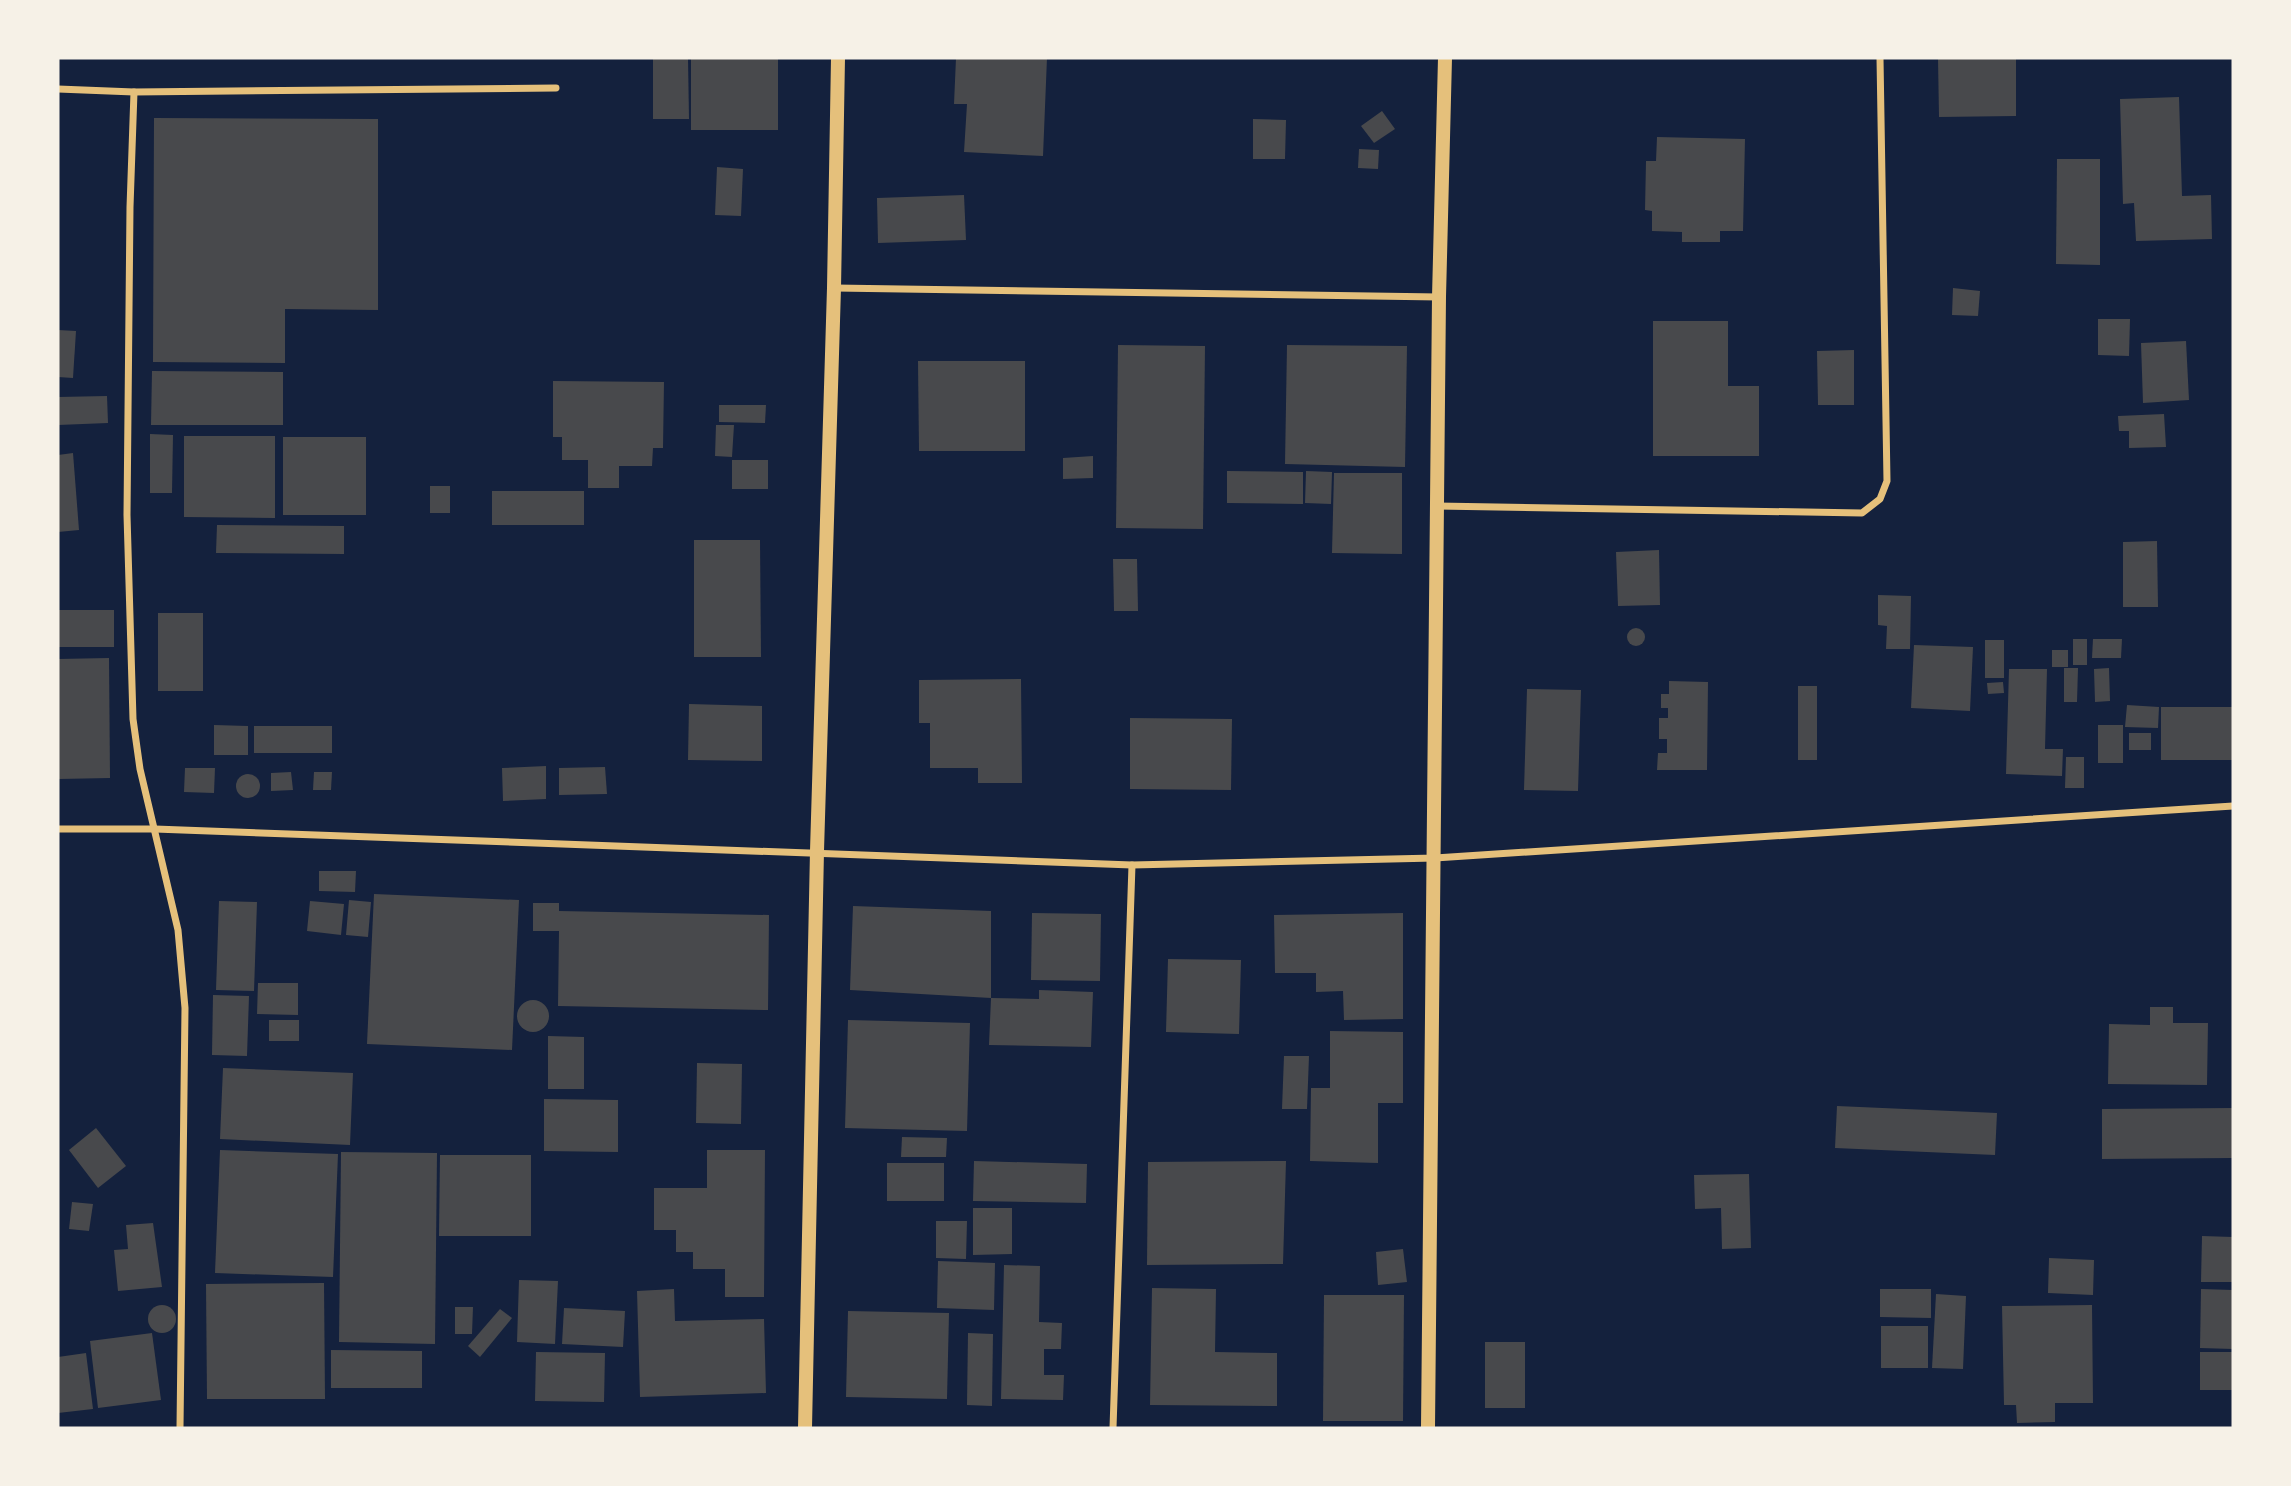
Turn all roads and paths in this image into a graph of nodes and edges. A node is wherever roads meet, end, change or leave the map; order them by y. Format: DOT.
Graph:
graph roads {
  1 [pos="838,58"];
  2 [pos="1445,58"];
  3 [pos="1880,58"];
  4 [pos="556,88"];
  5 [pos="58,89"];
  6 [pos="134,92"];
  7 [pos="834,288"];
  8 [pos="1439,297"];
  9 [pos="1437,506"];
  10 [pos="2233,806"];
  11 [pos="58,829"];
  12 [pos="155,829"];
  13 [pos="817,851"];
  14 [pos="1435,858"];
  15 [pos="1132,864"];
  16 [pos="180,1428"];
  17 [pos="805,1428"];
  18 [pos="1113,1428"];
  19 [pos="1428,1428"];
  1 -- 7 [label="main road"];
  2 -- 8 [label="main road"];
  3 -- 9 [label="street"];
  4 -- 6 [label="street"];
  5 -- 6 [label="street"];
  6 -- 12 [label="street"];
  7 -- 8 [label="street"];
  7 -- 13 [label="main road"];
  8 -- 9 [label="main road"];
  9 -- 14 [label="main road"];
  10 -- 14 [label="street"];
  11 -- 12 [label="street"];
  12 -- 13 [label="street"];
  12 -- 16 [label="street"];
  13 -- 15 [label="street"];
  13 -- 17 [label="main road"];
  14 -- 15 [label="street"];
  14 -- 19 [label="main road"];
  15 -- 18 [label="street"];
}
